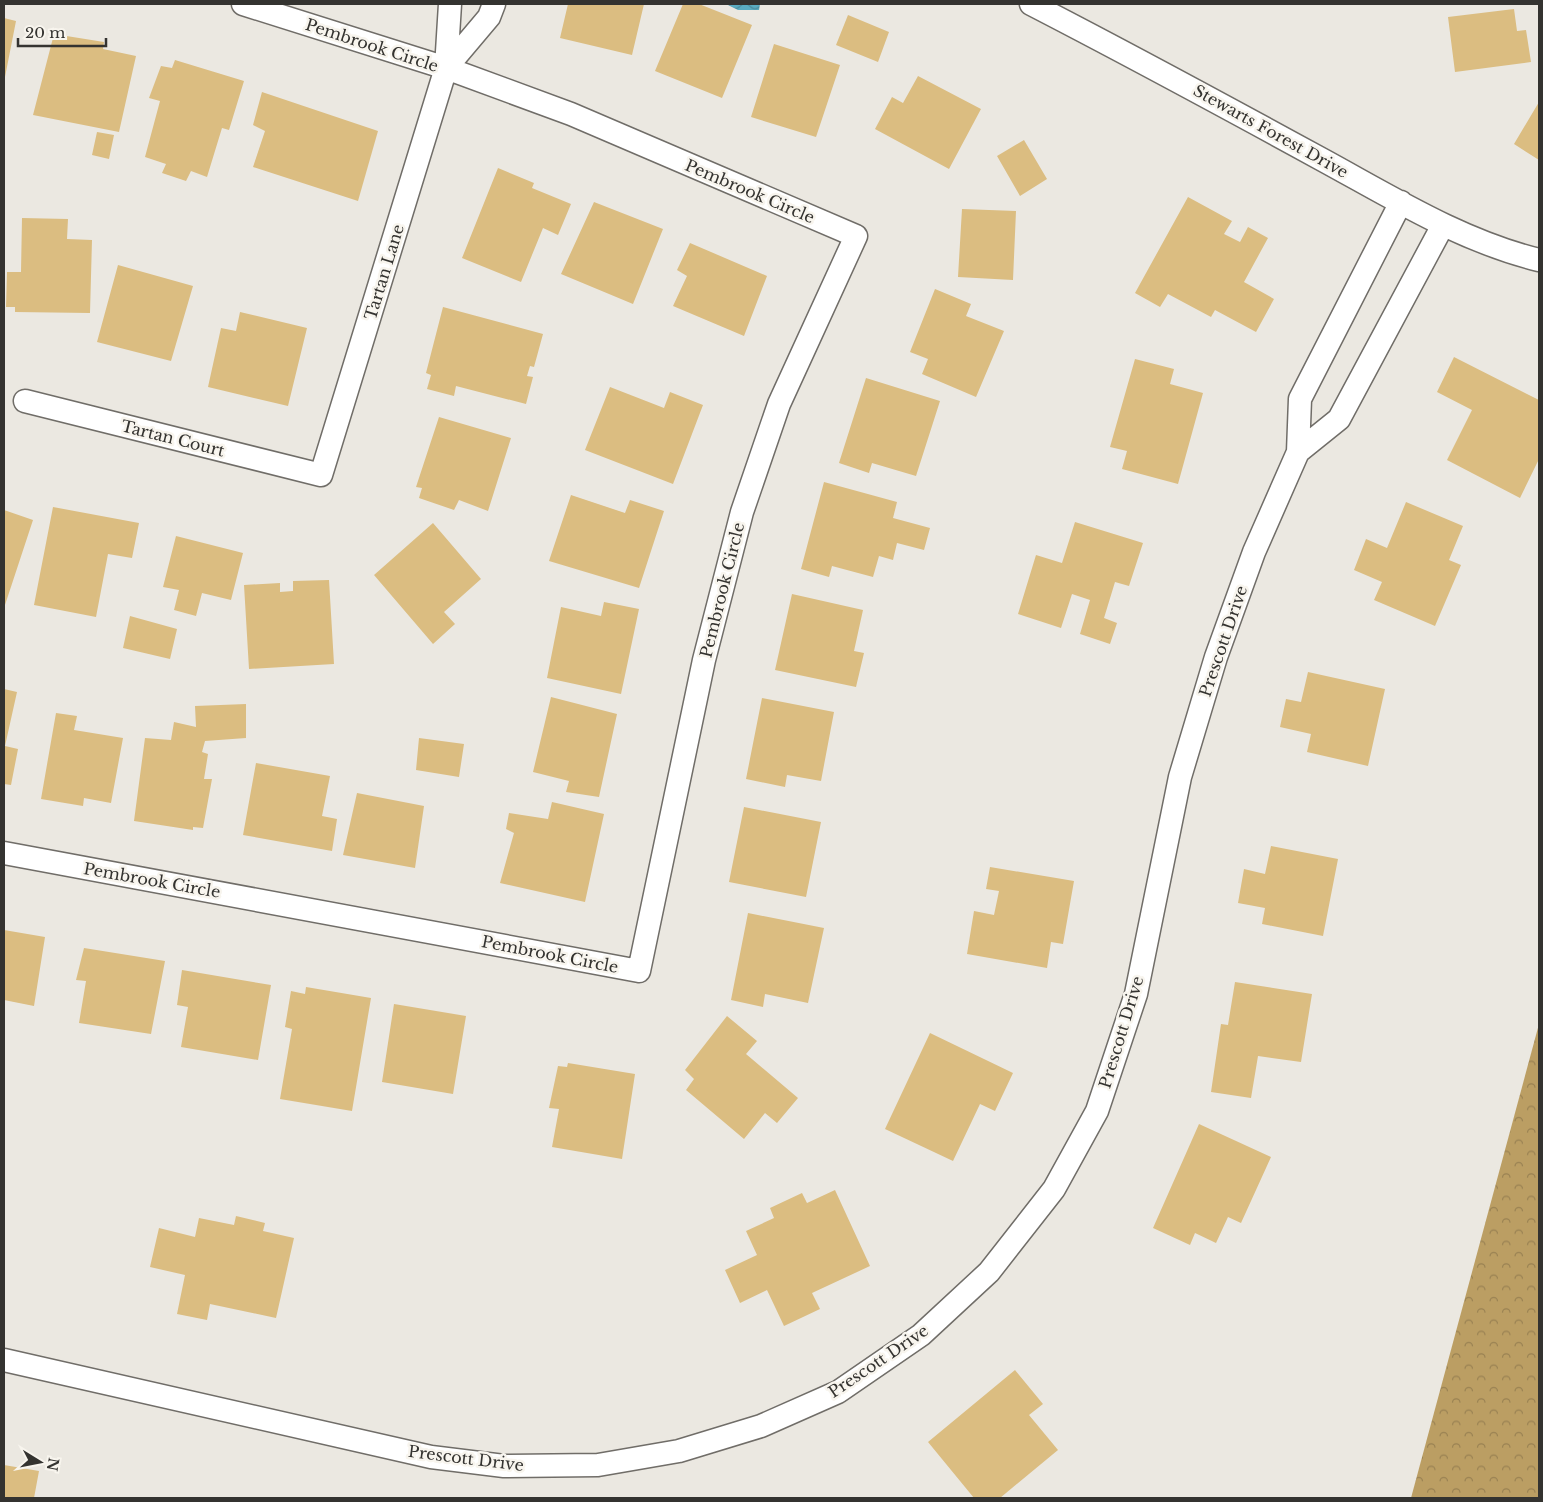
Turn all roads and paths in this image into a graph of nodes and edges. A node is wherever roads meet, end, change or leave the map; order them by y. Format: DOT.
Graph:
graph roads {
  1 [pos="243,4"];
  2 [pos="450,4"];
  3 [pos="494,4"];
  4 [pos="1031,4"];
  5 [pos="446,68"];
  6 [pos="1401,202"];
  7 [pos="1443,225"];
  8 [pos="1513,254"];
  9 [pos="1539,260"];
  10 [pos="1539,276"];
  11 [pos="26,401"];
  12 [pos="1298,452"];
  13 [pos="321,475"];
  14 [pos="4,853"];
  15 [pos="4,1360"];
  1 -- 5 [label="street, Pembrook Circle"];
  2 -- 5 [label="street, Tartan Lane"];
  3 -- 5 [label="street, Tartan Lane"];
  4 -- 6 [label="street, Stewarts Forest Drive"];
  5 -- 13 [label="street, Tartan Lane"];
  5 -- 14 [label="street, Pembrook Circle"];
  6 -- 7 [label="street, Stewarts Forest Drive"];
  6 -- 12 [label="street, Prescott Drive"];
  7 -- 8 [label="street, Stewarts Forest Drive"];
  7 -- 12 [label="street, Prescott Drive"];
  8 -- 9 [label="street, Stewarts Forest Drive"];
  8 -- 10 [label="street, Stewarts Forest Drive"];
  11 -- 13 [label="street, Tartan Court"];
  12 -- 15 [label="street, Prescott Drive"];
}
